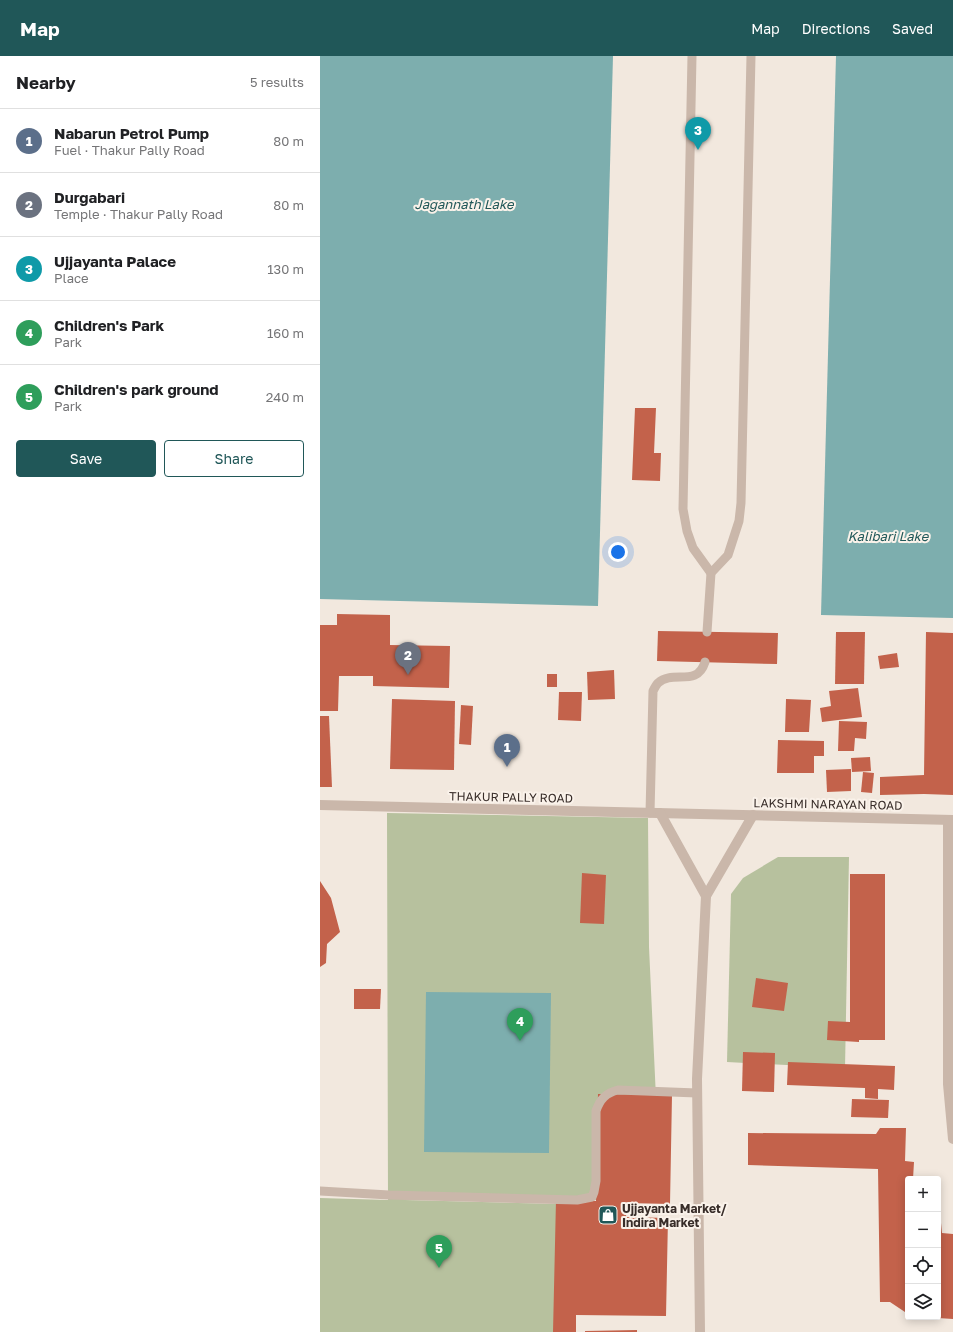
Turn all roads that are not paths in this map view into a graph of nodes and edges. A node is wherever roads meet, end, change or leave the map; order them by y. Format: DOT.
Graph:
graph roads {
  1 [pos="692,56"];
  2 [pos="751,56"];
  3 [pos="711,573"];
  4 [pos="707,632"];
  5 [pos="705,662"];
  6 [pos="320,805"];
  7 [pos="655,813"];
  8 [pos="702,814"];
  9 [pos="753,815"];
  10 [pos="950,820"];
  11 [pos="706,896"];
  12 [pos="697,1093"];
  13 [pos="953,1139"];
  14 [pos="320,1192"];
  15 [pos="700,1332"];
  1 -- 3 [label="lane"];
  2 -- 3 [label="lane"];
  3 -- 4 [label="lane"];
  5 -- 7 [label="lane"];
  6 -- 7 [label="street, THAKUR PALLY ROAD"];
  7 -- 8 [label="street, THAKUR PALLY ROAD"];
  7 -- 11 [label="street"];
  8 -- 9 [label="street, LAKSHMI NARAYAN ROAD"];
  9 -- 10 [label="street, LAKSHMI NARAYAN ROAD"];
  9 -- 11 [label="street"];
  10 -- 13 [label="street"];
  11 -- 12 [label="street"];
  12 -- 14 [label="lane"];
  12 -- 15 [label="street"];
}
